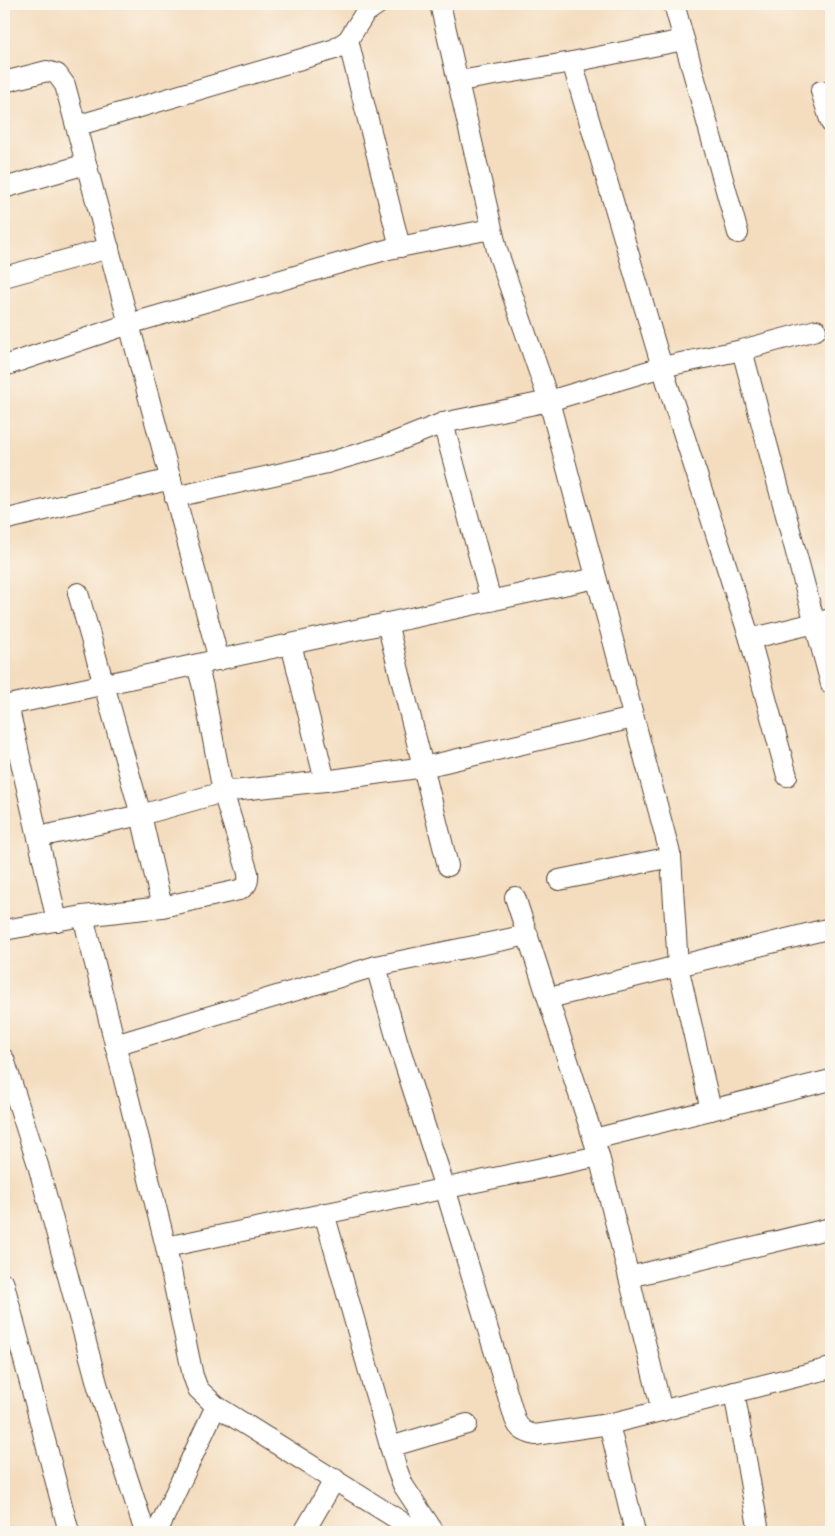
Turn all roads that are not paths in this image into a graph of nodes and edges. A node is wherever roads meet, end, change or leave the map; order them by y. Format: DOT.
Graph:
graph roads {
  1 [pos="378,4"];
  2 [pos="440,4"];
  3 [pos="674,4"];
  4 [pos="348,40"];
  5 [pos="684,40"];
  6 [pos="572,62"];
  7 [pos="459,81"];
  8 [pos="4,82"];
  9 [pos="821,91"];
  10 [pos="831,123"];
  11 [pos="76,126"];
  12 [pos="86,164"];
  13 [pos="4,188"];
  14 [pos="492,229"];
  15 [pos="738,233"];
  16 [pos="400,247"];
  17 [pos="109,248"];
  18 [pos="4,277"];
  19 [pos="129,324"];
  20 [pos="816,330"];
  21 [pos="742,350"];
  22 [pos="4,366"];
  23 [pos="662,367"];
  24 [pos="549,400"];
  25 [pos="443,423"];
  26 [pos="173,488"];
  27 [pos="4,520"];
  28 [pos="596,578"];
  29 [pos="78,593"];
  30 [pos="491,601"];
  31 [pos="823,621"];
  32 [pos="387,624"];
  33 [pos="750,639"];
  34 [pos="292,644"];
  35 [pos="219,660"];
  36 [pos="197,665"];
  37 [pos="104,684"];
  38 [pos="831,684"];
  39 [pos="6,706"];
  40 [pos="633,718"];
  41 [pos="424,767"];
  42 [pos="787,776"];
  43 [pos="325,781"];
  44 [pos="223,792"];
  45 [pos="141,815"];
  46 [pos="38,837"];
  47 [pos="670,857"];
  48 [pos="448,866"];
  49 [pos="559,880"];
  50 [pos="516,897"];
  51 [pos="162,907"];
  52 [pos="83,916"];
  53 [pos="57,921"];
  54 [pos="831,928"];
  55 [pos="4,930"];
  56 [pos="528,935"];
  57 [pos="376,966"];
  58 [pos="678,966"];
  59 [pos="548,998"];
  60 [pos="115,1044"];
  61 [pos="4,1059"];
  62 [pos="831,1080"];
  63 [pos="711,1110"];
  64 [pos="596,1148"];
  65 [pos="445,1188"];
  66 [pos="324,1213"];
  67 [pos="831,1228"];
  68 [pos="166,1247"];
  69 [pos="629,1278"];
  70 [pos="4,1284"];
  71 [pos="831,1368"];
  72 [pos="734,1392"];
  73 [pos="216,1406"];
  74 [pos="662,1411"];
  75 [pos="467,1424"];
  76 [pos="609,1424"];
  77 [pos="390,1447"];
  78 [pos="335,1479"];
  79 [pos="69,1532"];
  80 [pos="145,1532"];
  81 [pos="157,1532"];
  82 [pos="304,1532"];
  83 [pos="418,1532"];
  84 [pos="434,1532"];
  85 [pos="635,1532"];
  86 [pos="759,1532"];
  1 -- 4 [label="street"];
  2 -- 7 [label="street"];
  3 -- 5 [label="street"];
  4 -- 11 [label="street"];
  4 -- 16 [label="street"];
  5 -- 6 [label="street"];
  5 -- 15 [label="street"];
  6 -- 7 [label="street"];
  6 -- 23 [label="street"];
  7 -- 14 [label="street"];
  8 -- 11 [label="street"];
  9 -- 10 [label="street"];
  11 -- 12 [label="street"];
  12 -- 13 [label="street"];
  12 -- 17 [label="street"];
  14 -- 16 [label="street"];
  14 -- 24 [label="street"];
  16 -- 19 [label="street"];
  17 -- 18 [label="street"];
  17 -- 19 [label="street"];
  19 -- 22 [label="street"];
  19 -- 26 [label="street"];
  20 -- 21 [label="street"];
  21 -- 23 [label="street"];
  21 -- 31 [label="street"];
  23 -- 24 [label="street"];
  23 -- 33 [label="street"];
  24 -- 25 [label="street"];
  24 -- 28 [label="street"];
  25 -- 26 [label="street"];
  25 -- 30 [label="street"];
  26 -- 27 [label="street"];
  26 -- 35 [label="street"];
  28 -- 30 [label="street"];
  28 -- 40 [label="street"];
  29 -- 37 [label="street"];
  30 -- 32 [label="street"];
  31 -- 33 [label="street"];
  31 -- 38 [label="street"];
  32 -- 34 [label="street"];
  32 -- 41 [label="street"];
  33 -- 42 [label="street"];
  34 -- 35 [label="street"];
  34 -- 43 [label="street"];
  35 -- 36 [label="street"];
  36 -- 37 [label="street"];
  36 -- 44 [label="street"];
  37 -- 39 [label="street"];
  37 -- 45 [label="street"];
  39 -- 46 [label="street"];
  40 -- 41 [label="street"];
  40 -- 47 [label="street"];
  41 -- 43 [label="street"];
  41 -- 48 [label="street"];
  43 -- 44 [label="street"];
  44 -- 45 [label="street"];
  44 -- 51 [label="street"];
  45 -- 46 [label="street"];
  45 -- 51 [label="street"];
  46 -- 53 [label="street"];
  47 -- 49 [label="street"];
  47 -- 58 [label="street"];
  50 -- 56 [label="street"];
  51 -- 52 [label="street"];
  52 -- 53 [label="street"];
  52 -- 60 [label="street"];
  53 -- 55 [label="street"];
  54 -- 58 [label="street"];
  56 -- 57 [label="street"];
  56 -- 59 [label="street"];
  57 -- 60 [label="street"];
  57 -- 65 [label="street"];
  58 -- 59 [label="street"];
  58 -- 63 [label="street"];
  59 -- 64 [label="street"];
  60 -- 68 [label="street"];
  61 -- 80 [label="street"];
  62 -- 63 [label="street"];
  63 -- 64 [label="street"];
  64 -- 65 [label="street"];
  64 -- 69 [label="street"];
  65 -- 66 [label="street"];
  65 -- 76 [label="street"];
  66 -- 68 [label="street"];
  66 -- 77 [label="street"];
  67 -- 69 [label="street"];
  68 -- 73 [label="street"];
  69 -- 74 [label="street"];
  70 -- 79 [label="street"];
  71 -- 72 [label="street"];
  72 -- 74 [label="street"];
  72 -- 86 [label="street"];
  73 -- 78 [label="street"];
  73 -- 81 [label="street"];
  74 -- 76 [label="street"];
  75 -- 77 [label="street"];
  76 -- 85 [label="street"];
  77 -- 84 [label="street"];
  78 -- 82 [label="street"];
  78 -- 83 [label="street"];
}
